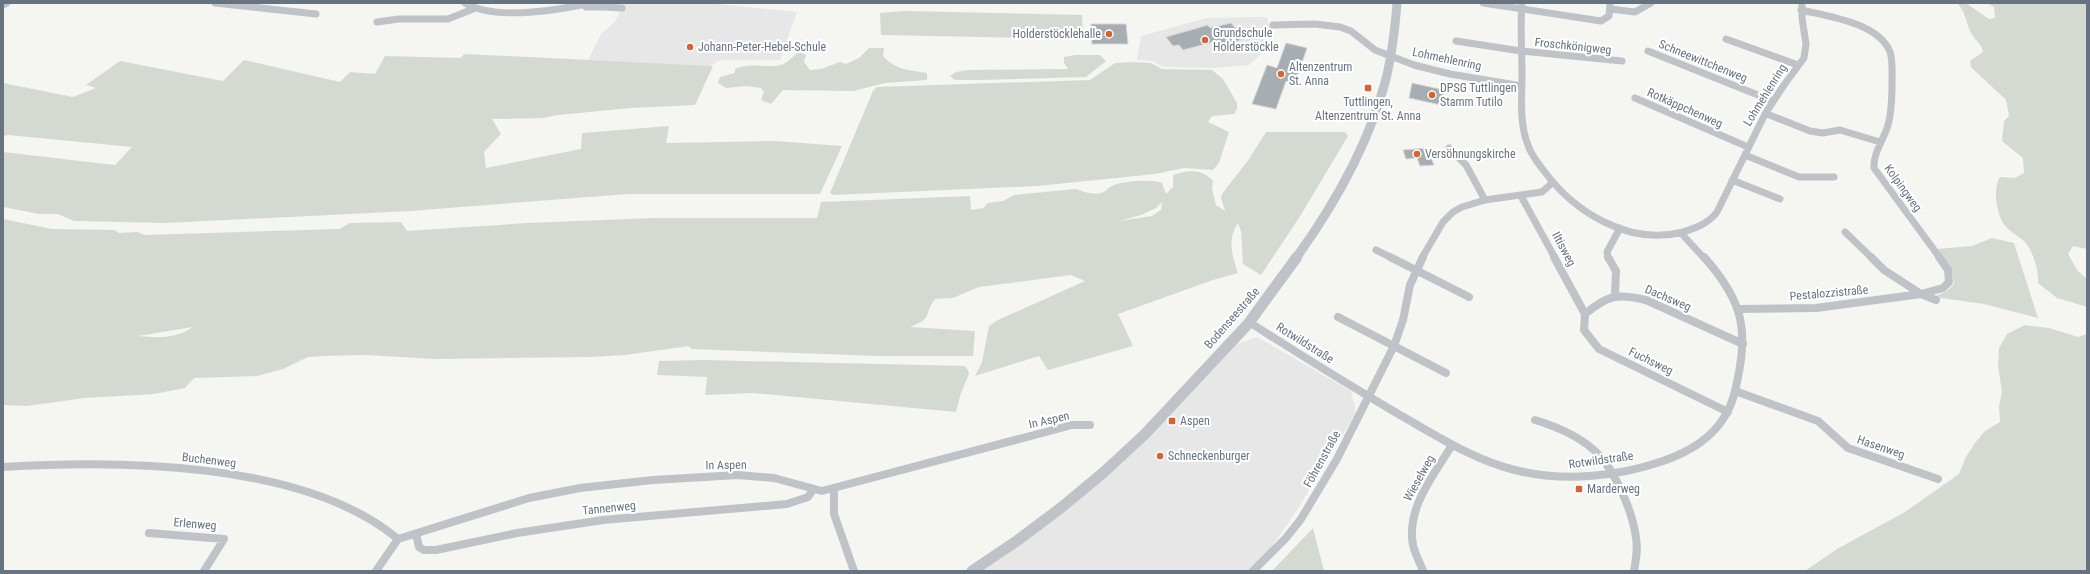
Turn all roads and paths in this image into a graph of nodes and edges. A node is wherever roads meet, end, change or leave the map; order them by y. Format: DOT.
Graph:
graph roads {
  1 [pos="7,3"];
  2 [pos="215,3"];
  3 [pos="465,3"];
  4 [pos="591,3"];
  5 [pos="1397,3"];
  6 [pos="1483,3"];
  7 [pos="1651,3"];
  8 [pos="603,5"];
  9 [pos="3,6"];
  10 [pos="577,6"];
  11 [pos="1522,6"];
  12 [pos="1610,6"];
  13 [pos="1801,7"];
  14 [pos="622,8"];
  15 [pos="473,9"];
  16 [pos="316,14"];
  17 [pos="377,22"];
  18 [pos="1273,25"];
  19 [pos="1726,39"];
  20 [pos="1456,41"];
  21 [pos="1521,51"];
  22 [pos="1648,51"];
  23 [pos="1391,57"];
  24 [pos="1622,61"];
  25 [pos="1798,65"];
  26 [pos="1522,86"];
  27 [pos="1635,98"];
  28 [pos="1773,100"];
  29 [pos="1767,114"];
  30 [pos="1880,142"];
  31 [pos="1748,147"];
  32 [pos="1449,148"];
  33 [pos="1745,155"];
  34 [pos="1834,177"];
  35 [pos="1732,180"];
  36 [pos="1552,183"];
  37 [pos="1520,196"];
  38 [pos="1780,199"];
  39 [pos="1485,200"];
  40 [pos="1620,228"];
  41 [pos="1845,232"];
  42 [pos="1681,233"];
  43 [pos="1376,250"];
  44 [pos="1416,269"];
  45 [pos="1615,294"];
  46 [pos="1921,294"];
  47 [pos="1470,297"];
  48 [pos="1936,300"];
  49 [pos="1738,309"];
  50 [pos="1585,314"];
  51 [pos="1338,317"];
  52 [pos="1249,322"];
  53 [pos="1743,344"];
  54 [pos="1394,346"];
  55 [pos="1446,373"];
  56 [pos="1735,392"];
  57 [pos="1367,396"];
  58 [pos="1728,412"];
  59 [pos="1535,420"];
  60 [pos="1090,426"];
  61 [pos="1452,445"];
  62 [pos="3,467"];
  63 [pos="1611,472"];
  64 [pos="1938,479"];
  65 [pos="834,489"];
  66 [pos="813,490"];
  67 [pos="149,533"];
  68 [pos="416,534"];
  69 [pos="398,539"];
  70 [pos="204,571"];
  71 [pos="376,571"];
  72 [pos="854,571"];
  73 [pos="972,571"];
  74 [pos="1253,571"];
  75 [pos="1423,571"];
  76 [pos="1634,571"];
  1 -- 9 [label="street"];
  2 -- 16 [label="street"];
  3 -- 15 [label="street"];
  4 -- 10 [label="street"];
  5 -- 23 [label="street, Bodenseestraße"];
  6 -- 11 [label="street"];
  7 -- 12 [label="street"];
  8 -- 10 [label="street"];
  8 -- 14 [label="street"];
  10 -- 15 [label="street"];
  11 -- 12 [label="street"];
  11 -- 21 [label="street, Lohmehlenring"];
  13 -- 25 [label="street, Lohmehlenring"];
  13 -- 30 [label="street, Kolpingweg"];
  15 -- 17 [label="street"];
  18 -- 23 [label="street, Lohmehlenring"];
  19 -- 25 [label="street"];
  20 -- 21 [label="street, Lohmehlenring"];
  21 -- 24 [label="street, Froschkönigweg"];
  21 -- 26 [label="street, Lohmehlenring"];
  22 -- 28 [label="street, Schneewittchenweg"];
  23 -- 26 [label="street, Lohmehlenring"];
  23 -- 52 [label="street, Bodenseestraße"];
  25 -- 28 [label="street, Lohmehlenring"];
  26 -- 36 [label="street, Lohmehlenring"];
  27 -- 31 [label="street, Rotkäppchenweg"];
  28 -- 29 [label="street, Lohmehlenring"];
  29 -- 30 [label="street"];
  29 -- 31 [label="street, Lohmehlenring"];
  30 -- 46 [label="street, Kolpingweg"];
  31 -- 33 [label="street, Lohmehlenring"];
  32 -- 39 [label="street"];
  33 -- 34 [label="street"];
  33 -- 35 [label="street, Lohmehlenring"];
  35 -- 38 [label="street"];
  35 -- 42 [label="street, Lohmehlenring"];
  36 -- 37 [label="street, Föhrenstraße"];
  36 -- 40 [label="street, Lohmehlenring"];
  37 -- 39 [label="street, Föhrenstraße"];
  37 -- 50 [label="street, Iltisweg"];
  39 -- 44 [label="street, Föhrenstraße"];
  40 -- 42 [label="street, Lohmehlenring"];
  40 -- 45 [label="street"];
  41 -- 46 [label="street, Pestalozzistraße"];
  42 -- 49 [label="street, Rotwildstraße"];
  43 -- 44 [label="street"];
  44 -- 47 [label="street"];
  44 -- 54 [label="street, Föhrenstraße"];
  45 -- 50 [label="street"];
  45 -- 53 [label="street, Dachsweg"];
  46 -- 48 [label="street, Pestalozzistraße"];
  46 -- 49 [label="street, Pestalozzistraße"];
  49 -- 53 [label="street, Rotwildstraße"];
  50 -- 58 [label="street, Fuchsweg"];
  51 -- 54 [label="street"];
  52 -- 57 [label="street, Rotwildstraße"];
  52 -- 73 [label="street, Bodenseestraße"];
  53 -- 56 [label="street, Rotwildstraße"];
  54 -- 55 [label="street"];
  54 -- 57 [label="street, Föhrenstraße"];
  56 -- 58 [label="street, Rotwildstraße"];
  56 -- 64 [label="street, Hasenweg"];
  57 -- 61 [label="street, Rotwildstraße"];
  57 -- 74 [label="street, Föhrenstraße"];
  58 -- 63 [label="street, Rotwildstraße"];
  59 -- 63 [label="street"];
  60 -- 65 [label="street, In Aspen"];
  61 -- 63 [label="street, Rotwildstraße"];
  61 -- 75 [label="street, Wieselweg"];
  62 -- 69 [label="street, Buchenweg"];
  63 -- 76 [label="street"];
  65 -- 66 [label="street, In Aspen"];
  65 -- 72 [label="street"];
  66 -- 68 [label="street, In Aspen"];
  66 -- 68 [label="street, Tannenweg"];
  67 -- 70 [label="street, Erlenweg"];
  68 -- 69 [label="street, In Aspen"];
  69 -- 71 [label="street"];
}
